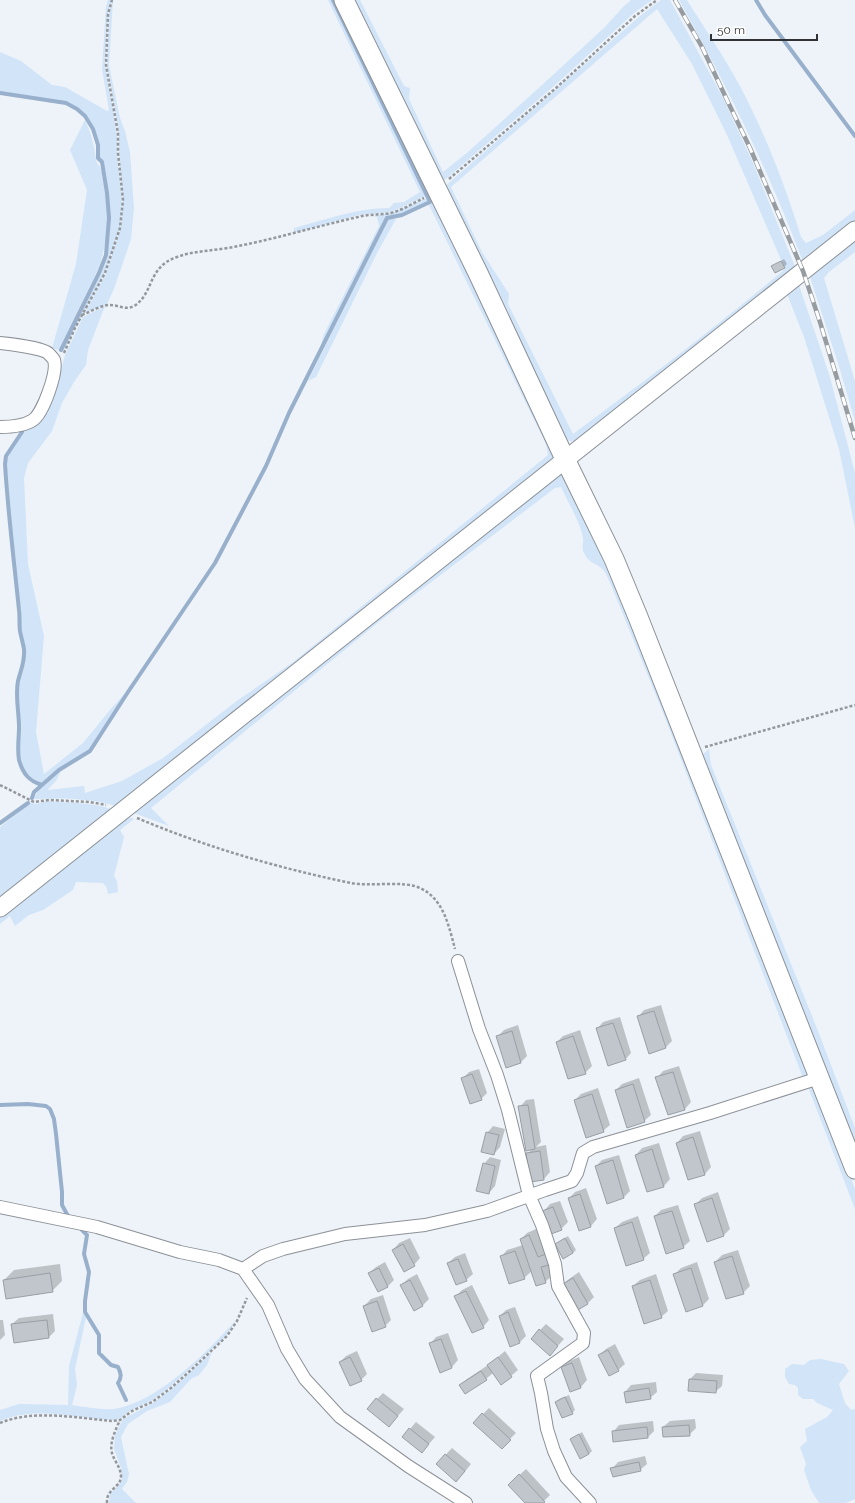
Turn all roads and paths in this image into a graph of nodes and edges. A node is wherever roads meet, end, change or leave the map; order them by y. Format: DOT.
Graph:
graph roads {
  1 [pos="112,0"];
  2 [pos="344,0"];
  3 [pos="657,0"];
  4 [pos="437,190"];
  5 [pos="855,230"];
  6 [pos="82,315"];
  7 [pos="0,343"];
  8 [pos="55,371"];
  9 [pos="0,427"];
  10 [pos="565,459"];
  11 [pos="855,705"];
  12 [pos="692,752"];
  13 [pos="0,785"];
  14 [pos="122,812"];
  15 [pos="0,908"];
  16 [pos="458,961"];
  17 [pos="819,1078"];
  18 [pos="855,1169"];
  19 [pos="529,1195"];
  20 [pos="0,1207"];
  21 [pos="243,1269"];
  22 [pos="252,1284"];
  23 [pos="120,1420"];
  24 [pos="0,1423"];
  25 [pos="107,1503"];
  26 [pos="466,1503"];
  27 [pos="590,1503"];
  1 -- 6 [label="path"];
  2 -- 4 [label="main road"];
  3 -- 4 [label="path"];
  4 -- 6 [label="path"];
  4 -- 10 [label="main road"];
  5 -- 10 [label="main road"];
  6 -- 8 [label="path"];
  7 -- 8 [label="street"];
  8 -- 9 [label="street"];
  10 -- 12 [label="main road"];
  10 -- 14 [label="main road"];
  11 -- 12 [label="path"];
  12 -- 17 [label="main road"];
  13 -- 14 [label="path"];
  14 -- 15 [label="main road"];
  14 -- 16 [label="path"];
  16 -- 19 [label="street"];
  17 -- 18 [label="main road"];
  17 -- 19 [label="street"];
  19 -- 21 [label="street"];
  19 -- 27 [label="street"];
  20 -- 21 [label="street"];
  21 -- 22 [label="street"];
  22 -- 23 [label="path"];
  22 -- 26 [label="street"];
  23 -- 24 [label="path"];
  23 -- 25 [label="path"];
}
